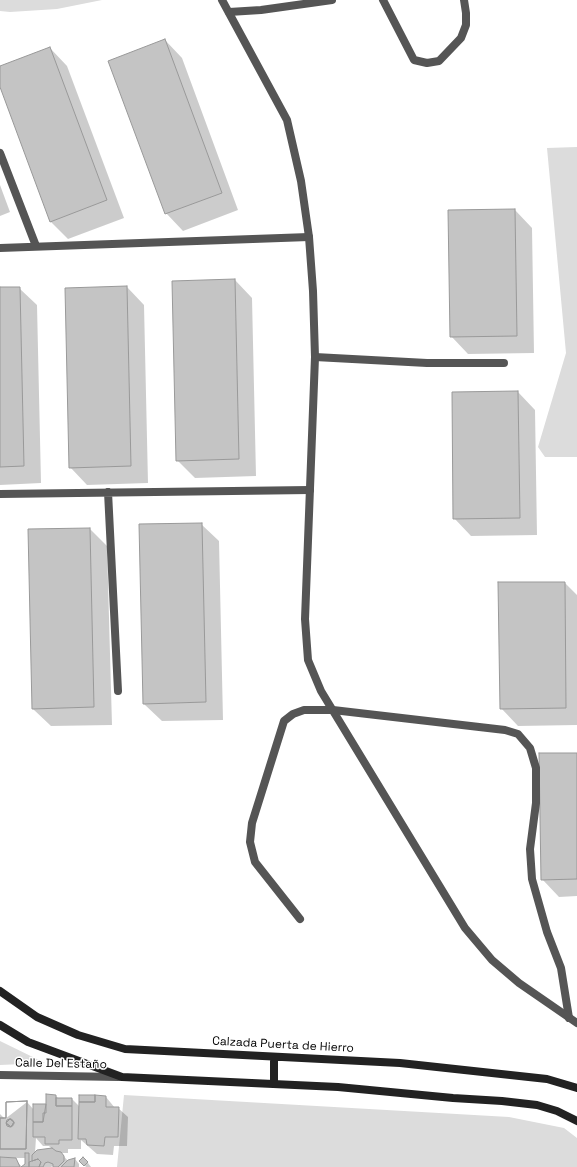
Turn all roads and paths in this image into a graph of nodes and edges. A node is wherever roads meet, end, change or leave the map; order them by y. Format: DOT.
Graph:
graph roads {
  1 [pos="222,0"];
  2 [pos="332,0"];
  3 [pos="383,0"];
  4 [pos="464,0"];
  5 [pos="228,12"];
  6 [pos="0,153"];
  7 [pos="309,237"];
  8 [pos="36,246"];
  9 [pos="0,248"];
  10 [pos="315,357"];
  11 [pos="504,363"];
  12 [pos="310,490"];
  13 [pos="108,492"];
  14 [pos="0,494"];
  15 [pos="118,691"];
  16 [pos="333,710"];
  17 [pos="300,918"];
  18 [pos="0,991"];
  19 [pos="569,1018"];
  20 [pos="577,1023"];
  21 [pos="0,1026"];
  22 [pos="274,1057"];
  23 [pos="0,1075"];
  24 [pos="122,1077"];
  25 [pos="274,1084"];
  26 [pos="577,1088"];
  27 [pos="577,1120"];
  1 -- 5 [label="street"];
  2 -- 5 [label="street"];
  3 -- 4 [label="street"];
  5 -- 7 [label="street"];
  6 -- 8 [label="street"];
  7 -- 8 [label="street"];
  7 -- 10 [label="street"];
  8 -- 9 [label="street"];
  10 -- 11 [label="street"];
  10 -- 12 [label="street"];
  12 -- 13 [label="street"];
  12 -- 16 [label="street"];
  13 -- 14 [label="street"];
  13 -- 15 [label="street"];
  16 -- 17 [label="street"];
  16 -- 19 [label="street"];
  16 -- 19 [label="street"];
  18 -- 22 [label="street, Calzada Puerta de Hierro"];
  19 -- 20 [label="street"];
  21 -- 24 [label="street"];
  22 -- 25 [label="street"];
  22 -- 26 [label="street, Calzada Puerta de Hierro"];
  23 -- 24 [label="street, Calle Del Estaño"];
  24 -- 25 [label="street"];
  25 -- 27 [label="street"];
}
